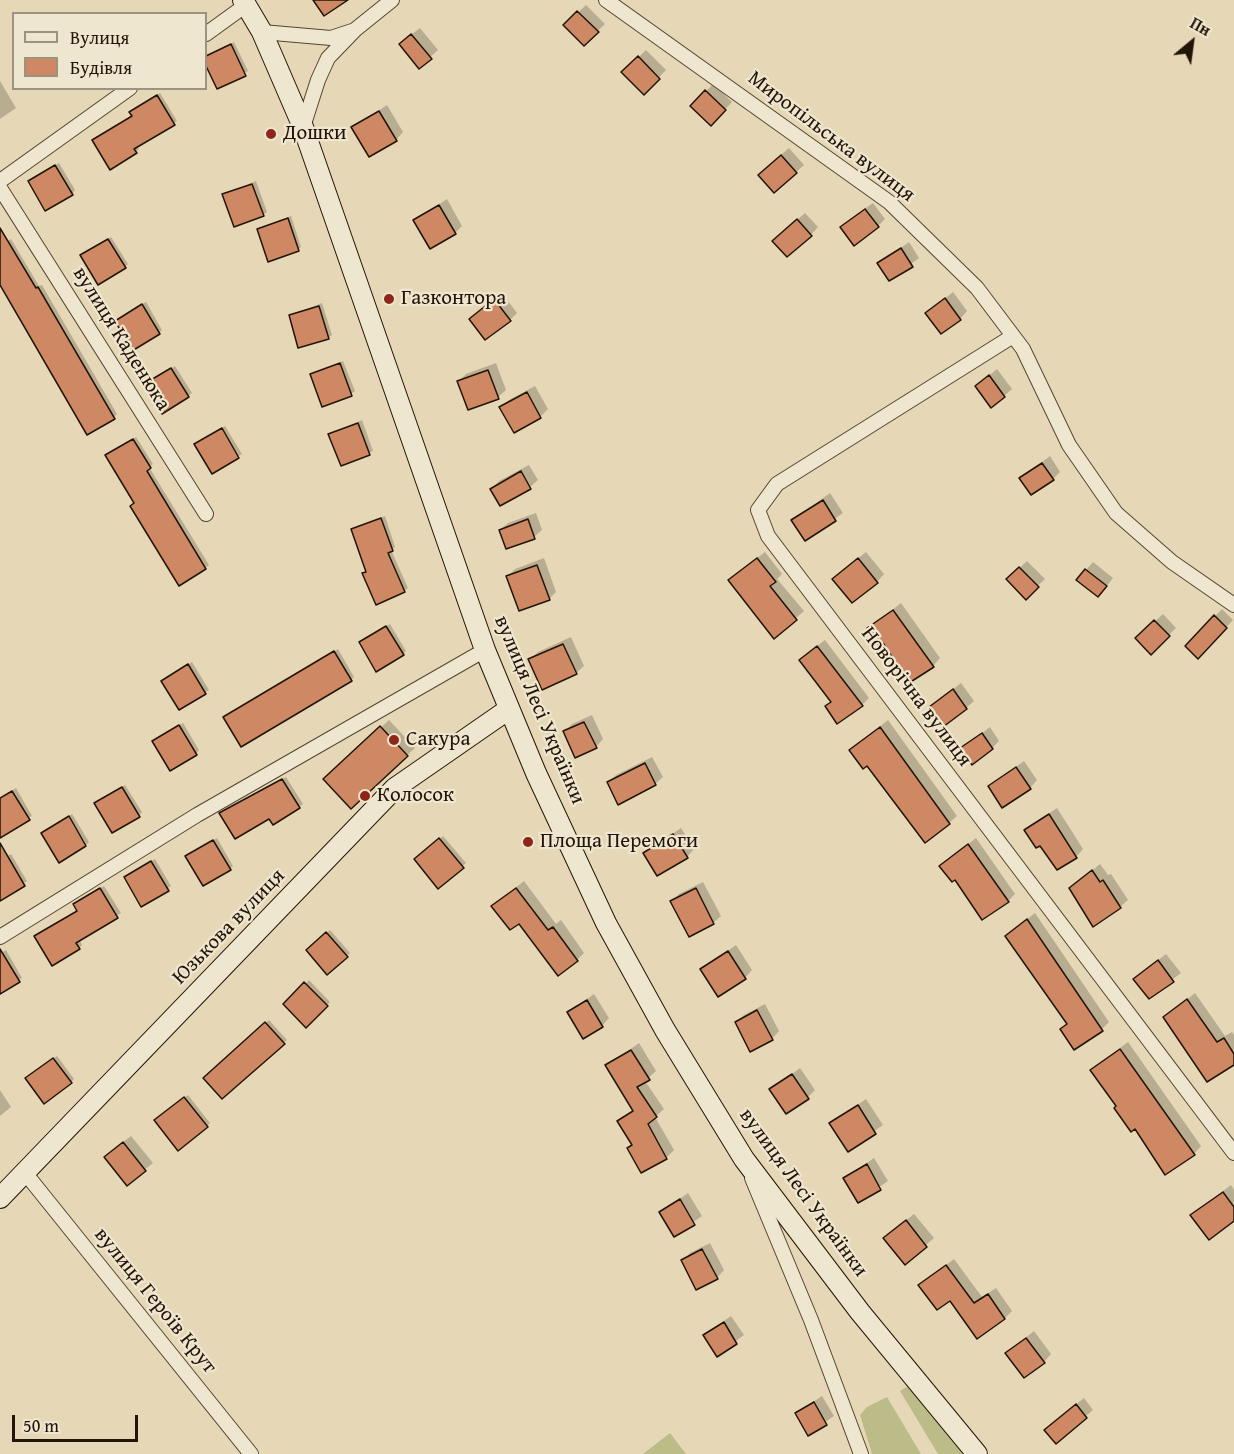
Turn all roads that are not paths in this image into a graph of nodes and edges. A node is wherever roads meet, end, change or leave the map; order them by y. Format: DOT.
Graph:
graph roads {
  1 [pos="392,0"];
  2 [pos="606,0"];
  3 [pos="245,3"];
  4 [pos="356,29"];
  5 [pos="262,32"];
  6 [pos="207,33"];
  7 [pos="127,90"];
  8 [pos="303,127"];
  9 [pos="0,181"];
  10 [pos="0,188"];
  11 [pos="1013,336"];
  12 [pos="206,514"];
  13 [pos="1234,605"];
  14 [pos="485,650"];
  15 [pos="509,709"];
  16 [pos="0,937"];
  17 [pos="1234,1153"];
  18 [pos="744,1159"];
  19 [pos="26,1174"];
  20 [pos="1,1195"];
  21 [pos="251,1454"];
  22 [pos="861,1454"];
  23 [pos="977,1454"];
  1 -- 4 [label="street"];
  2 -- 11 [label="street, Миропільська вулиця"];
  3 -- 5 [label="main road, вулиця Лесі Українки"];
  3 -- 6 [label="street, вулиця Лесі Українки"];
  4 -- 5 [label="street"];
  4 -- 8 [label="street"];
  5 -- 8 [label="main road, вулиця Лесі Українки"];
  7 -- 9 [label="street"];
  8 -- 14 [label="main road, вулиця Лесі Українки"];
  10 -- 12 [label="street, вулиця Каденюка"];
  11 -- 13 [label="street, Миропільська вулиця"];
  11 -- 17 [label="street, Новорічна вулиця"];
  14 -- 15 [label="main road, вулиця Лесі Українки"];
  14 -- 16 [label="street"];
  15 -- 18 [label="main road, вулиця Лесі Українки"];
  15 -- 19 [label="main road, Юзькова вулиця"];
  18 -- 22 [label="street"];
  18 -- 23 [label="main road, вулиця Лесі Українки"];
  19 -- 20 [label="main road, Юзькова вулиця"];
  19 -- 21 [label="street, вулиця Героїв Крут"];
}
